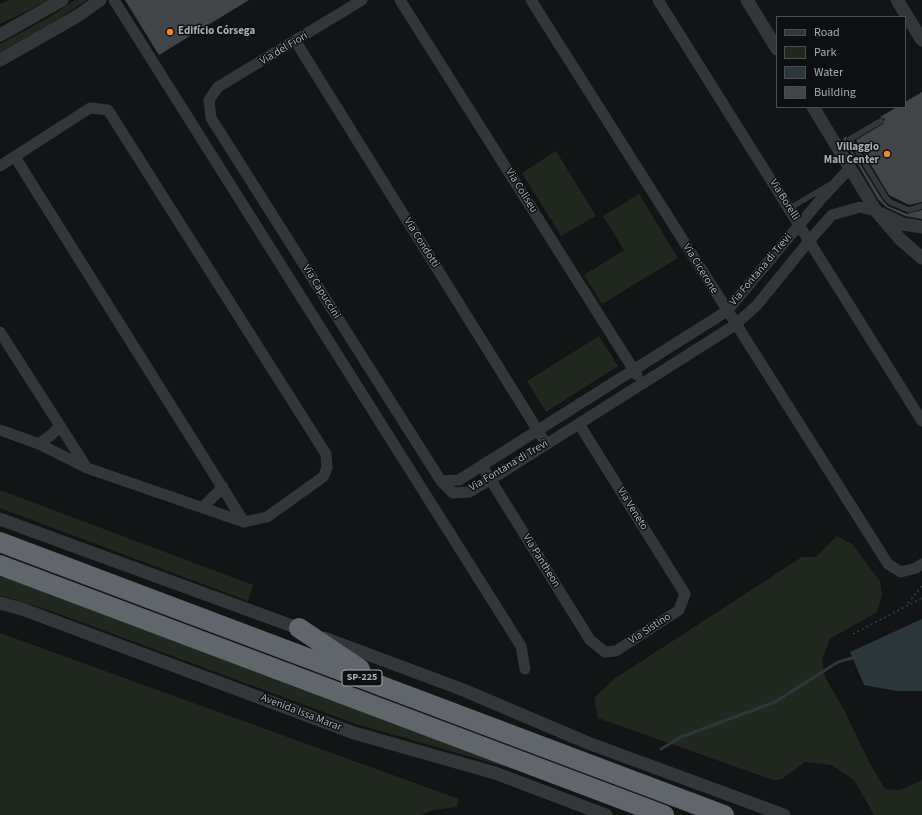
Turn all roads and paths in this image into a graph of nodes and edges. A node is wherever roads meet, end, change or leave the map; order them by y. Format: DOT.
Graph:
graph roads {
  1 [pos="62,0"];
  2 [pos="100,0"];
  3 [pos="114,0"];
  4 [pos="362,0"];
  5 [pos="400,0"];
  6 [pos="531,0"];
  7 [pos="658,0"];
  8 [pos="747,0"];
  9 [pos="897,0"];
  10 [pos="0,35"];
  11 [pos="922,40"];
  12 [pos="296,42"];
  13 [pos="776,47"];
  14 [pos="0,60"];
  15 [pos="209,100"];
  16 [pos="814,108"];
  17 [pos="881,121"];
  18 [pos="15,157"];
  19 [pos="0,166"];
  20 [pos="850,167"];
  21 [pos="867,168"];
  22 [pos="922,206"];
  23 [pos="790,208"];
  24 [pos="876,211"];
  25 [pos="799,225"];
  26 [pos="922,227"];
  27 [pos="809,240"];
  28 [pos="922,258"];
  29 [pos="727,311"];
  30 [pos="735,325"];
  31 [pos="0,332"];
  32 [pos="634,369"];
  33 [pos="642,383"];
  34 [pos="922,421"];
  35 [pos="579,424"];
  36 [pos="60,426"];
  37 [pos="0,430"];
  38 [pos="538,431"];
  39 [pos="39,444"];
  40 [pos="546,444"];
  41 [pos="482,466"];
  42 [pos="87,468"];
  43 [pos="490,480"];
  44 [pos="441,481"];
  45 [pos="223,487"];
  46 [pos="203,507"];
  47 [pos="0,519"];
  48 [pos="244,522"];
  49 [pos="0,542"];
  50 [pos="922,564"];
  51 [pos="0,565"];
  52 [pos="0,572"];
  53 [pos="44,581"];
  54 [pos="922,586"];
  55 [pos="685,594"];
  56 [pos="922,598"];
  57 [pos="0,603"];
  58 [pos="907,605"];
  59 [pos="299,628"];
  60 [pos="853,634"];
  61 [pos="605,652"];
  62 [pos="525,669"];
  63 [pos="390,689"];
  64 [pos="606,815"];
  65 [pos="664,815"];
  66 [pos="724,815"];
  67 [pos="784,815"];
  1 -- 10 [label="street"];
  2 -- 14 [label="street"];
  3 -- 62 [label="street"];
  4 -- 12 [label="street, Via del Fiori"];
  5 -- 32 [label="street, Via Coliseu"];
  6 -- 29 [label="street, Via Cicerone"];
  7 -- 23 [label="street, Via Borelli"];
  8 -- 13 [label="street"];
  9 -- 11 [label="street"];
  12 -- 15 [label="street, Via del Fiori"];
  12 -- 38 [label="street, Via Condotti"];
  15 -- 44 [label="street, Via Capuccini"];
  16 -- 20 [label="street"];
  17 -- 21 [label="lane"];
  18 -- 19 [label="street"];
  18 -- 45 [label="street"];
  18 -- 48 [label="street"];
  20 -- 21 [label="lane"];
  20 -- 23 [label="lane"];
  20 -- 24 [label="street"];
  20 -- 25 [label="street, Via Fontana di Trevi"];
  21 -- 22 [label="lane"];
  23 -- 25 [label="street, Via Borelli"];
  24 -- 26 [label="street"];
  24 -- 27 [label="street, Via Fontana di Trevi"];
  24 -- 28 [label="street"];
  25 -- 27 [label="street, Via Borelli"];
  25 -- 29 [label="street, Via Fontana di Trevi"];
  27 -- 30 [label="street, Via Fontana di Trevi"];
  27 -- 34 [label="street, Via Borelli"];
  29 -- 30 [label="street, Via Cicerone"];
  29 -- 32 [label="street, Via Fontana di Trevi"];
  30 -- 33 [label="street, Via Fontana di Trevi"];
  30 -- 50 [label="street, Via Cicerone"];
  31 -- 36 [label="street"];
  32 -- 33 [label="street, Via Coliseu"];
  32 -- 38 [label="street, Via Fontana di Trevi"];
  33 -- 35 [label="street, Via Fontana di Trevi"];
  35 -- 40 [label="street, Via Fontana di Trevi"];
  35 -- 55 [label="street, Via Veneto"];
  36 -- 39 [label="street"];
  36 -- 42 [label="street"];
  37 -- 39 [label="street"];
  38 -- 40 [label="street, Via Condotti"];
  38 -- 41 [label="street, Via Fontana di Trevi"];
  39 -- 42 [label="street"];
  40 -- 43 [label="street, Via Fontana di Trevi"];
  41 -- 43 [label="street, Via Pantheon"];
  41 -- 44 [label="street, Via Fontana di Trevi"];
  42 -- 46 [label="street"];
  43 -- 44 [label="street, Via Fontana di Trevi"];
  43 -- 61 [label="street, Via Pantheon"];
  45 -- 46 [label="street"];
  45 -- 48 [label="street"];
  46 -- 48 [label="street"];
  47 -- 59 [label="street"];
  49 -- 63 [label="highway, SP-225"];
  51 -- 53 [label="highway, SP-225"];
  52 -- 53 [label="highway"];
  53 -- 65 [label="highway, SP-225"];
  54 -- 58 [label="path"];
  55 -- 61 [label="street, Via Sistino"];
  56 -- 58 [label="path"];
  57 -- 64 [label="street, Avenida Issa Marar"];
  58 -- 60 [label="path"];
  59 -- 63 [label="highway"];
  59 -- 67 [label="street"];
  63 -- 66 [label="highway, SP-225"];
}
